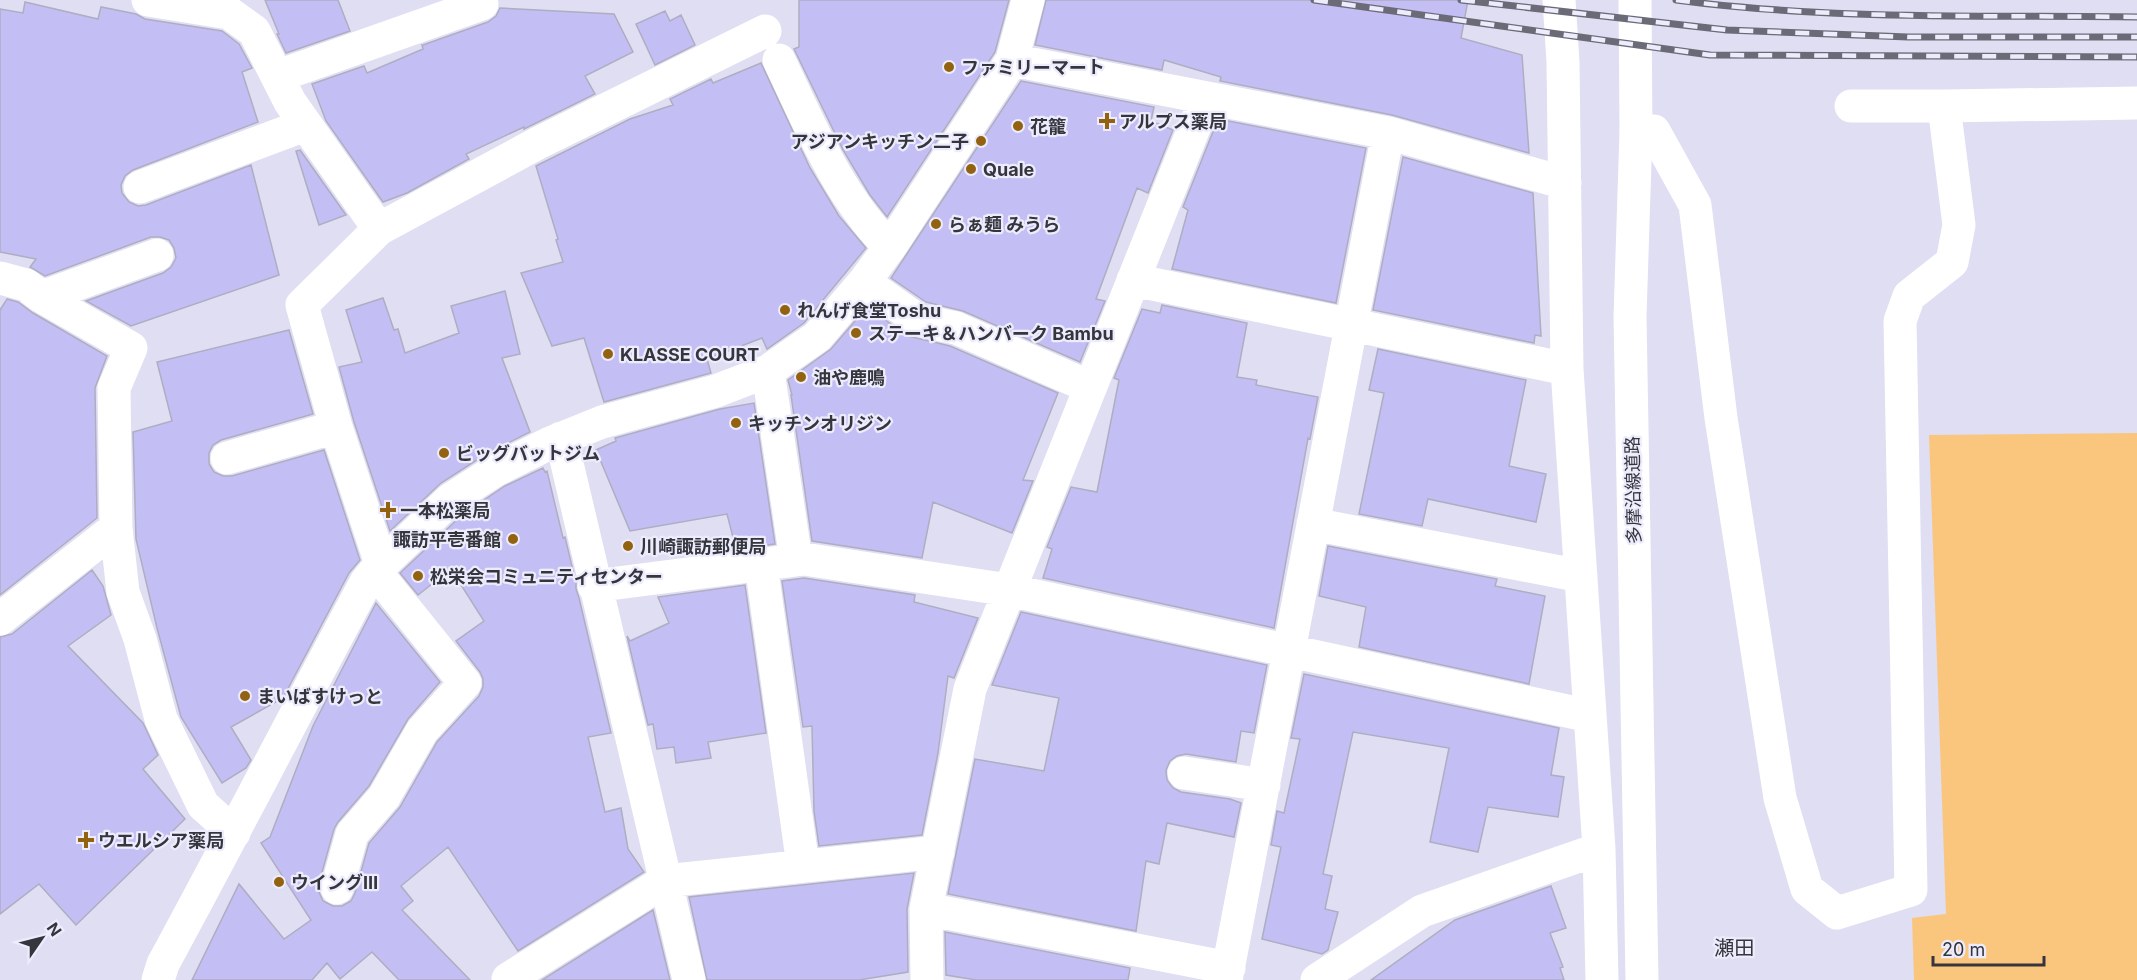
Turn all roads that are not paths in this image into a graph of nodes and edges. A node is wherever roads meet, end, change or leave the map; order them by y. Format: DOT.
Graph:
graph roads {
  1 [pos="148,0"];
  2 [pos="481,0"];
  3 [pos="1028,0"];
  4 [pos="1559,0"];
  5 [pos="1635,0"];
  6 [pos="765,31"];
  7 [pos="779,60"];
  8 [pos="1012,60"];
  9 [pos="278,76"];
  10 [pos="1206,98"];
  11 [pos="2137,103"];
  12 [pos="1851,106"];
  13 [pos="1944,106"];
  14 [pos="305,125"];
  15 [pos="1636,131"];
  16 [pos="1388,133"];
  17 [pos="1565,183"];
  18 [pos="140,187"];
  19 [pos="379,229"];
  20 [pos="890,247"];
  21 [pos="157,255"];
  22 [pos="0,278"];
  23 [pos="1133,280"];
  24 [pos="864,282"];
  25 [pos="42,297"];
  26 [pos="1351,324"];
  27 [pos="1567,369"];
  28 [pos="768,371"];
  29 [pos="1090,387"];
  30 [pos="336,427"];
  31 [pos="561,438"];
  32 [pos="226,458"];
  33 [pos="1313,525"];
  34 [pos="116,528"];
  35 [pos="796,560"];
  36 [pos="761,564"];
  37 [pos="378,567"];
  38 [pos="1581,576"];
  39 [pos="594,586"];
  40 [pos="1009,590"];
  41 [pos="0,618"];
  42 [pos="1289,652"];
  43 [pos="1590,716"];
  44 [pos="1184,773"];
  45 [pos="1264,785"];
  46 [pos="234,833"];
  47 [pos="1599,849"];
  48 [pos="938,852"];
  49 [pos="803,866"];
  50 [pos="665,881"];
  51 [pos="337,888"];
  52 [pos="926,909"];
  53 [pos="1228,974"];
  54 [pos="508,979"];
  55 [pos="158,980"];
  56 [pos="689,980"];
  57 [pos="927,980"];
  58 [pos="1317,980"];
  59 [pos="1602,980"];
  60 [pos="1642,980"];
  1 -- 9 [label="street"];
  2 -- 9 [label="street"];
  3 -- 8 [label="street"];
  4 -- 17 [label="street"];
  5 -- 15 [label="street, 多摩沿線道路"];
  6 -- 19 [label="street"];
  7 -- 20 [label="street"];
  8 -- 10 [label="street"];
  8 -- 20 [label="street"];
  9 -- 14 [label="street"];
  10 -- 16 [label="street"];
  10 -- 23 [label="street"];
  11 -- 13 [label="street"];
  12 -- 13 [label="street"];
  13 -- 15 [label="street"];
  14 -- 18 [label="street"];
  14 -- 19 [label="street"];
  15 -- 60 [label="street, 多摩沿線道路"];
  16 -- 17 [label="street"];
  16 -- 26 [label="street"];
  17 -- 27 [label="street"];
  19 -- 30 [label="street"];
  20 -- 24 [label="street"];
  21 -- 25 [label="street"];
  22 -- 25 [label="street"];
  23 -- 26 [label="street"];
  23 -- 29 [label="street"];
  24 -- 28 [label="street"];
  24 -- 29 [label="street"];
  25 -- 34 [label="street"];
  26 -- 27 [label="street"];
  26 -- 33 [label="street"];
  27 -- 38 [label="street"];
  28 -- 31 [label="street"];
  28 -- 35 [label="street"];
  29 -- 40 [label="street"];
  30 -- 32 [label="street"];
  30 -- 37 [label="street"];
  31 -- 37 [label="street"];
  31 -- 39 [label="street"];
  33 -- 38 [label="street"];
  33 -- 42 [label="street"];
  34 -- 41 [label="street"];
  34 -- 46 [label="street"];
  35 -- 36 [label="street"];
  35 -- 40 [label="street"];
  36 -- 39 [label="street"];
  36 -- 49 [label="street"];
  37 -- 46 [label="street"];
  37 -- 51 [label="street"];
  38 -- 43 [label="street"];
  39 -- 50 [label="street"];
  40 -- 42 [label="street"];
  40 -- 48 [label="street"];
  42 -- 43 [label="street"];
  42 -- 45 [label="street"];
  43 -- 47 [label="street"];
  44 -- 45 [label="street"];
  45 -- 53 [label="street"];
  46 -- 55 [label="street"];
  47 -- 58 [label="street"];
  47 -- 59 [label="street"];
  48 -- 49 [label="street"];
  48 -- 52 [label="street"];
  49 -- 50 [label="street"];
  50 -- 54 [label="street"];
  50 -- 56 [label="street"];
  52 -- 53 [label="street"];
  52 -- 57 [label="street"];
}
